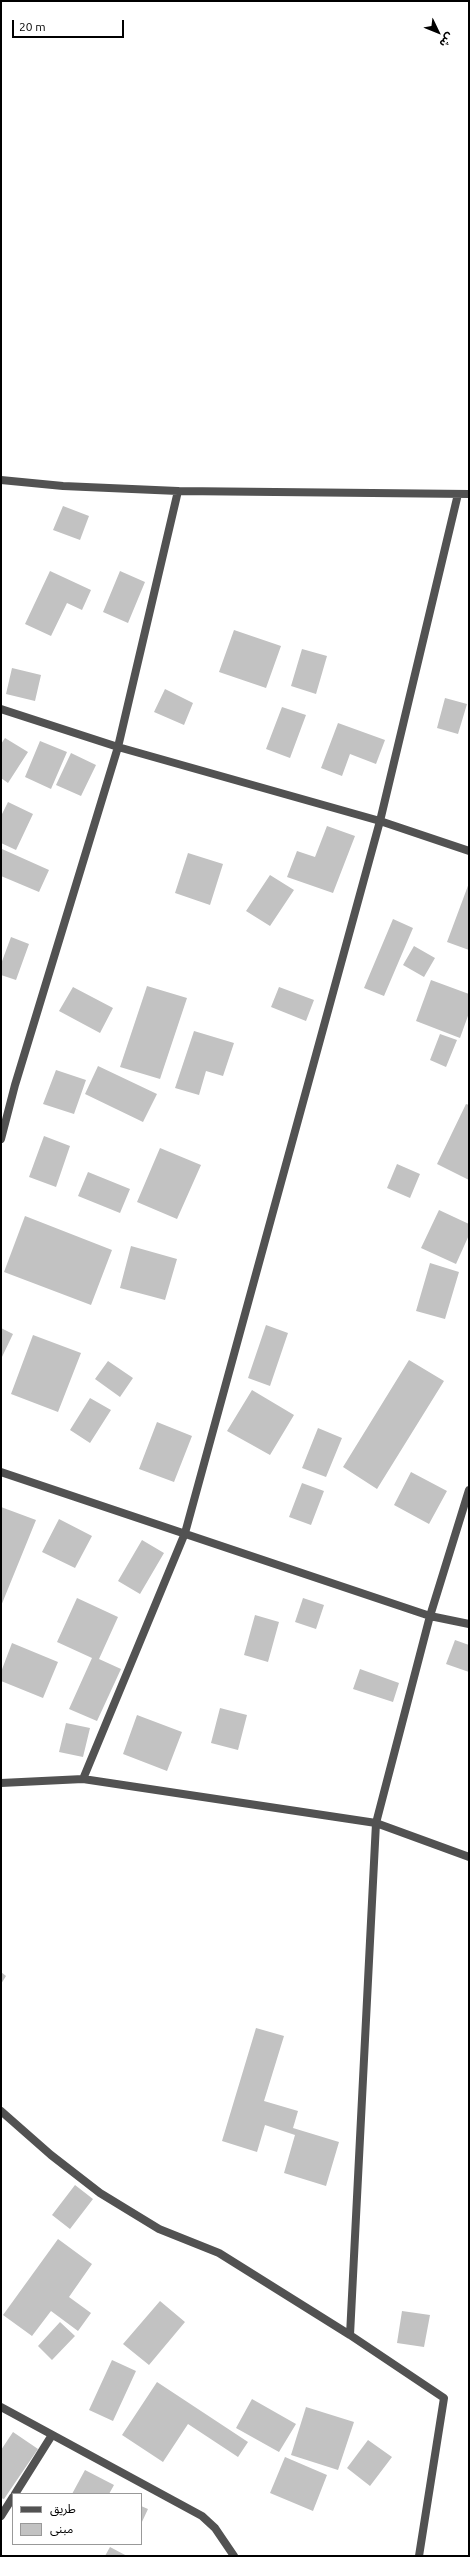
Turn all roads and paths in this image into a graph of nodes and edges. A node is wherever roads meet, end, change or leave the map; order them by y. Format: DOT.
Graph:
graph roads {
  1 [pos="1,480"];
  2 [pos="178,490"];
  3 [pos="458,494"];
  4 [pos="469,494"];
  5 [pos="1,709"];
  6 [pos="118,747"];
  7 [pos="380,821"];
  8 [pos="469,851"];
  9 [pos="1,1139"];
  10 [pos="1,1472"];
  11 [pos="469,1490"];
  12 [pos="185,1533"];
  13 [pos="430,1616"];
  14 [pos="469,1624"];
  15 [pos="83,1779"];
  16 [pos="1,1783"];
  17 [pos="376,1824"];
  18 [pos="469,1857"];
  19 [pos="1,2111"];
  20 [pos="350,2335"];
  21 [pos="1,2407"];
  22 [pos="52,2436"];
  23 [pos="16,2493"];
  24 [pos="12,2499"];
  25 [pos="1,2516"];
  26 [pos="234,2556"];
  27 [pos="419,2556"];
  1 -- 2 [label="street"];
  2 -- 3 [label="street"];
  2 -- 6 [label="street"];
  3 -- 4 [label="street"];
  3 -- 7 [label="street"];
  5 -- 6 [label="street"];
  6 -- 7 [label="street"];
  6 -- 9 [label="street"];
  7 -- 8 [label="street"];
  7 -- 12 [label="street"];
  10 -- 12 [label="street"];
  11 -- 13 [label="street"];
  12 -- 13 [label="street"];
  12 -- 15 [label="street"];
  13 -- 14 [label="street"];
  13 -- 17 [label="street"];
  15 -- 16 [label="street"];
  15 -- 17 [label="street"];
  17 -- 18 [label="street"];
  17 -- 20 [label="street"];
  19 -- 20 [label="street"];
  20 -- 27 [label="street"];
  21 -- 22 [label="street"];
  22 -- 23 [label="street"];
  22 -- 26 [label="street"];
  24 -- 25 [label="street"];
}
